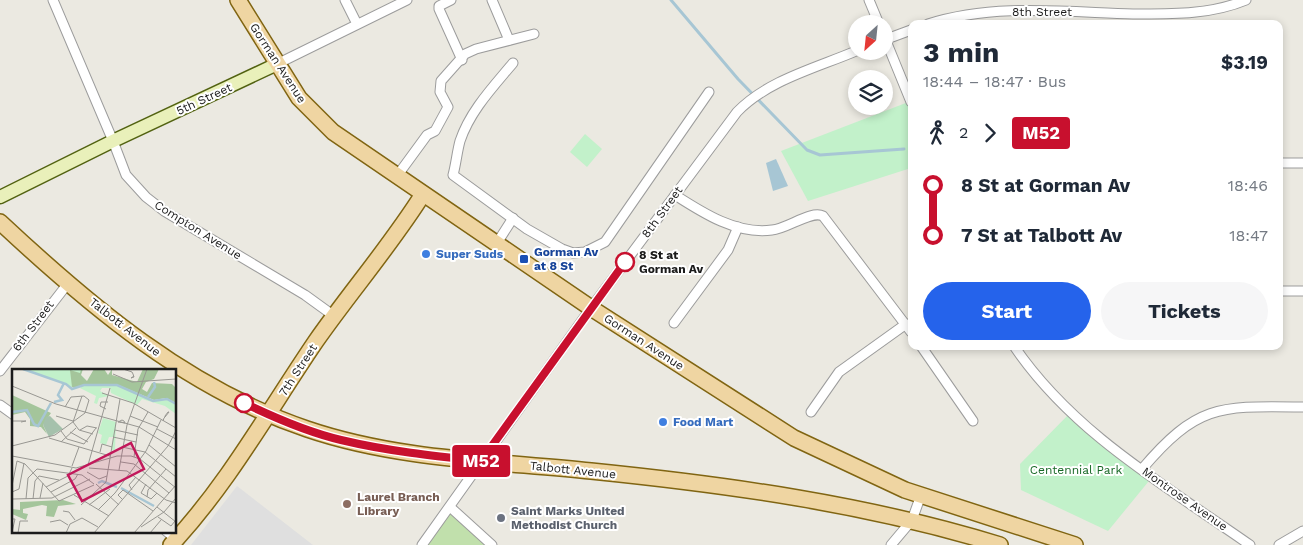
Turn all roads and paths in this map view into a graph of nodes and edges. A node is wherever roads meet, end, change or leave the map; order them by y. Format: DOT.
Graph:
graph roads {
  1 [pos="53,0"];
  2 [pos="238,0"];
  3 [pos="345,0"];
  4 [pos="407,0"];
  5 [pos="451,0"];
  6 [pos="492,0"];
  7 [pos="869,0"];
  8 [pos="1246,0"];
  9 [pos="875,15"];
  10 [pos="945,20"];
  11 [pos="357,24"];
  12 [pos="908,31"];
  13 [pos="534,34"];
  14 [pos="893,35"];
  15 [pos="509,40"];
  16 [pos="848,55"];
  17 [pos="893,59"];
  18 [pos="462,60"];
  19 [pos="513,63"];
  20 [pos="277,64"];
  21 [pos="709,92"];
  22 [pos="908,95"];
  23 [pos="113,141"];
  24 [pos="1283,163"];
  25 [pos="1303,163"];
  26 [pos="397,176"];
  27 [pos="423,194"];
  28 [pos="675,195"];
  29 [pos="0,198"];
  30 [pos="513,218"];
  31 [pos="0,222"];
  32 [pos="738,227"];
  33 [pos="497,243"];
  34 [pos="68,282"];
  35 [pos="1283,291"];
  36 [pos="1303,291"];
  37 [pos="591,308"];
  38 [pos="334,316"];
  39 [pos="674,323"];
  40 [pos="908,327"];
  41 [pos="908,329"];
  42 [pos="924,350"];
  43 [pos="1017,350"];
  44 [pos="0,371"];
  45 [pos="0,405"];
  46 [pos="1303,407"];
  47 [pos="811,412"];
  48 [pos="12,414"];
  49 [pos="269,415"];
  50 [pos="973,421"];
  51 [pos="481,461"];
  52 [pos="1142,468"];
  53 [pos="922,495"];
  54 [pos="450,507"];
  55 [pos="912,520"];
  56 [pos="1303,530"];
  57 [pos="171,538"];
  58 [pos="422,545"];
  59 [pos="492,545"];
  60 [pos="892,545"];
  61 [pos="1000,545"];
  62 [pos="1075,545"];
  63 [pos="1250,545"];
  64 [pos="1279,545"];
  1 -- 23 [label="street, Compton Avenue"];
  2 -- 20 [label="main road, Gorman Avenue"];
  3 -- 11 [label="street"];
  4 -- 11 [label="street, 5th Street"];
  5 -- 18 [label="street"];
  6 -- 15 [label="street"];
  7 -- 9 [label="street"];
  8 -- 10 [label="street, 8th Street"];
  11 -- 20 [label="street, 5th Street"];
  12 -- 14 [label="street"];
  13 -- 15 [label="street"];
  15 -- 18 [label="street"];
  16 -- 28 [label="street, 8th Street"];
  17 -- 22 [label="street"];
  18 -- 26 [label="street"];
  19 -- 30 [label="street"];
  20 -- 23 [label="street, 5th Street"];
  20 -- 26 [label="main road, Gorman Avenue"];
  21 -- 30 [label="street"];
  23 -- 29 [label="street, 5th Street"];
  23 -- 38 [label="street, Compton Avenue"];
  24 -- 25 [label="street"];
  26 -- 27 [label="main road, Gorman Avenue"];
  27 -- 33 [label="main road, Gorman Avenue"];
  27 -- 38 [label="main road, 7th Street"];
  28 -- 32 [label="street"];
  28 -- 37 [label="street, 8th Street"];
  30 -- 33 [label="street"];
  31 -- 34 [label="main road, Talbott Avenue"];
  32 -- 39 [label="street"];
  32 -- 40 [label="street"];
  33 -- 37 [label="main road, Gorman Avenue"];
  34 -- 44 [label="street, 6th Street"];
  34 -- 49 [label="main road, Talbott Avenue"];
  35 -- 36 [label="street"];
  37 -- 51 [label="street, 8th Street"];
  37 -- 53 [label="main road, Gorman Avenue"];
  38 -- 49 [label="main road, 7th Street"];
  41 -- 47 [label="street"];
  42 -- 50 [label="street"];
  43 -- 52 [label="street, Montrose Avenue"];
  45 -- 48 [label="street"];
  46 -- 52 [label="street"];
  49 -- 51 [label="main road, Talbott Avenue"];
  49 -- 57 [label="main road, 7th Street"];
  51 -- 54 [label="street, 8th Street"];
  51 -- 55 [label="main road, Talbott Avenue"];
  52 -- 63 [label="street, Montrose Avenue"];
  53 -- 55 [label="street"];
  53 -- 62 [label="main road, Gorman Avenue"];
  54 -- 58 [label="street, 8th Street"];
  54 -- 59 [label="street"];
  55 -- 60 [label="street"];
  55 -- 61 [label="main road"];
  56 -- 64 [label="street"];
}
